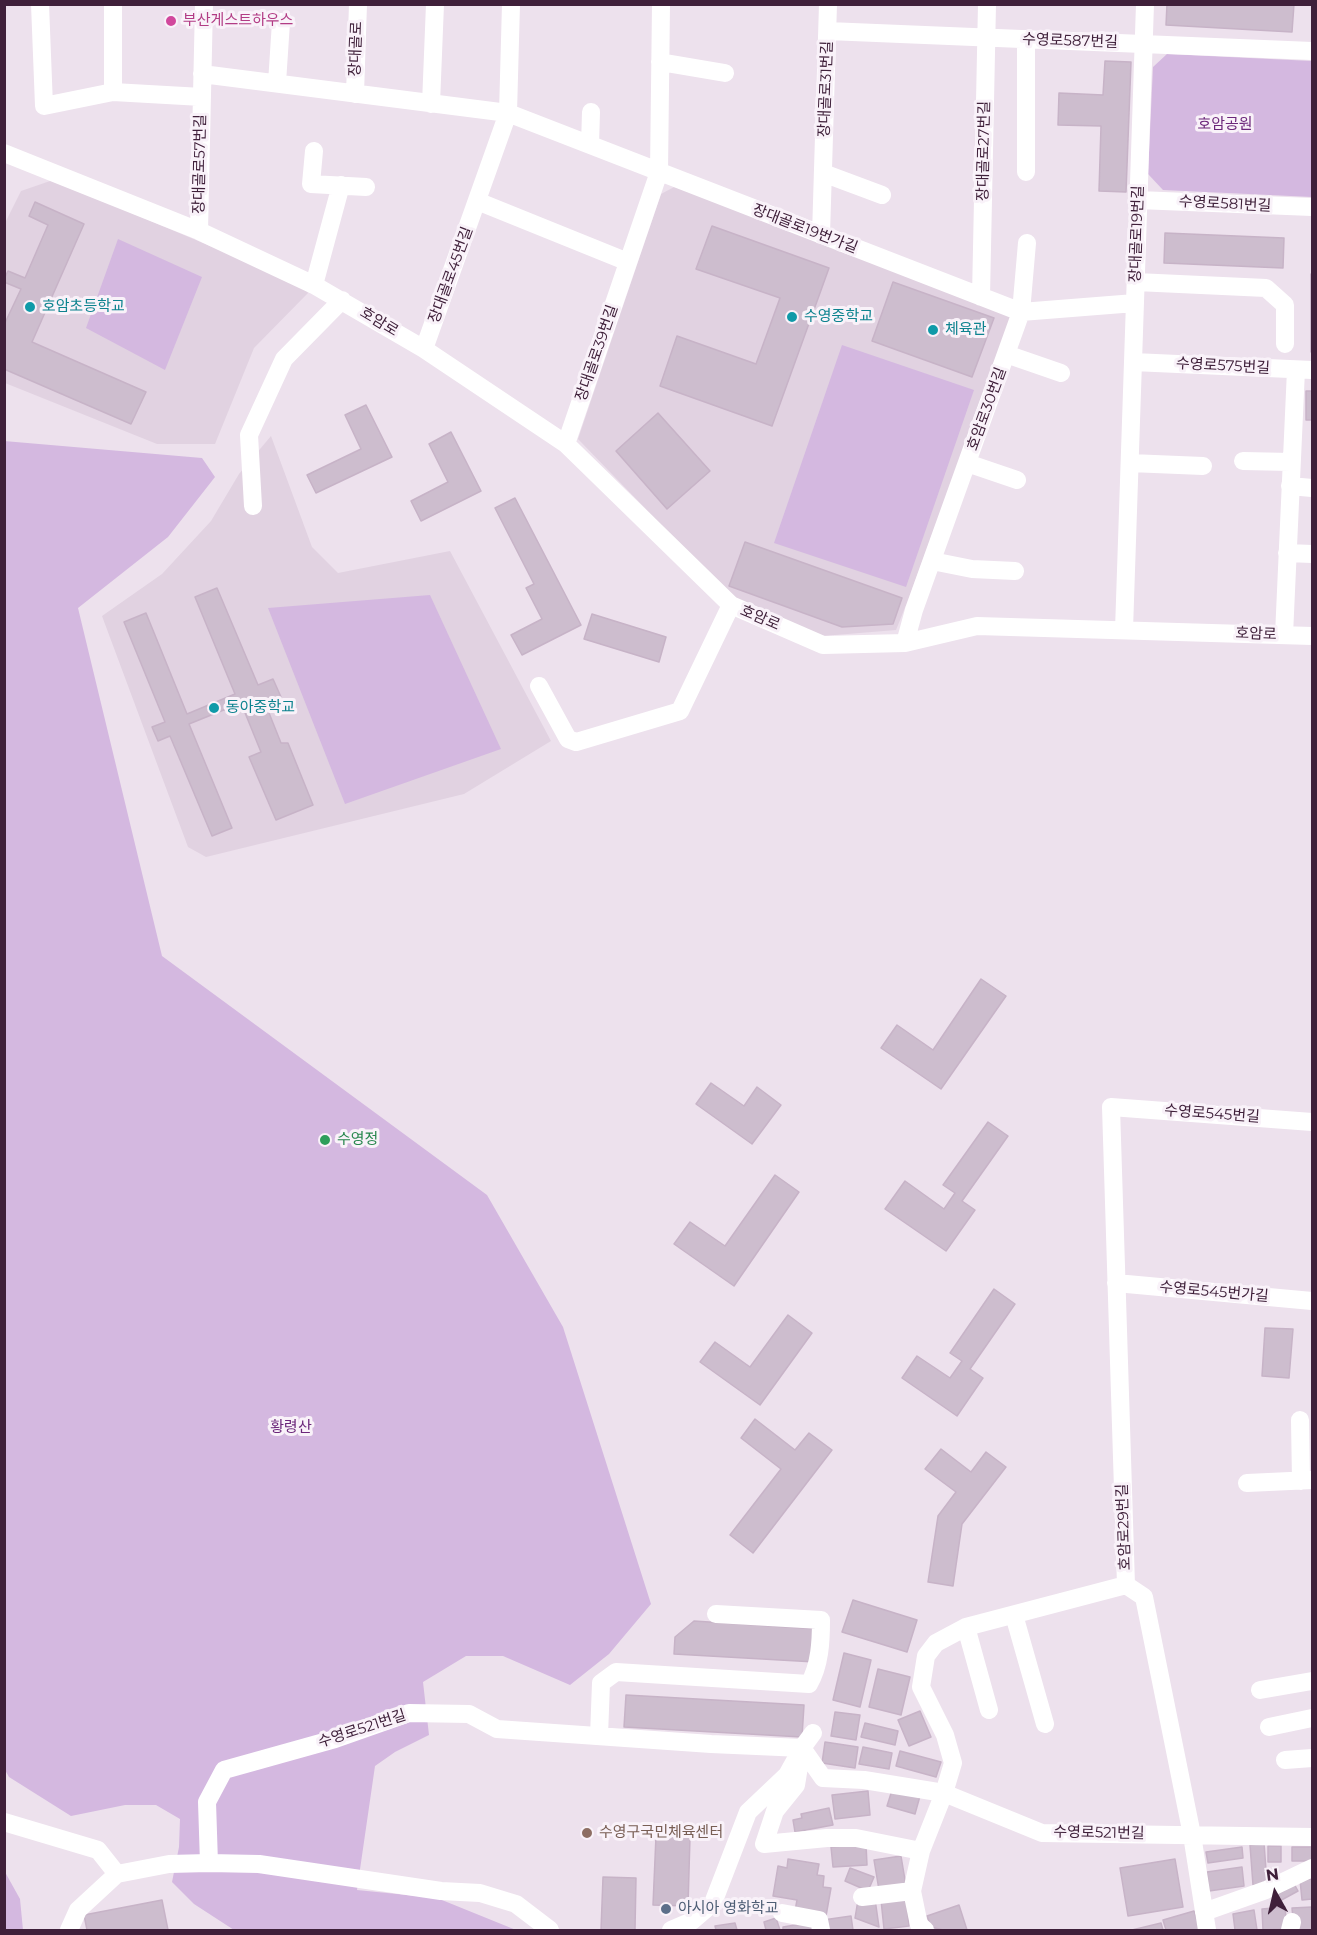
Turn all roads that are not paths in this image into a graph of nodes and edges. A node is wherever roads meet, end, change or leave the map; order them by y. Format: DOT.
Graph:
graph roads {
  1 [pos="40,4"];
  2 [pos="113,4"];
  3 [pos="204,4"];
  4 [pos="358,4"];
  5 [pos="435,4"];
  6 [pos="511,4"];
  7 [pos="661,4"];
  8 [pos="828,4"];
  9 [pos="987,4"];
  10 [pos="1145,4"];
  11 [pos="281,22"];
  12 [pos="828,31"];
  13 [pos="987,38"];
  14 [pos="1026,39"];
  15 [pos="1144,44"];
  16 [pos="1312,51"];
  17 [pos="660,63"];
  18 [pos="725,73"];
  19 [pos="202,74"];
  20 [pos="277,83"];
  21 [pos="113,92"];
  22 [pos="355,94"];
  23 [pos="202,98"];
  24 [pos="431,104"];
  25 [pos="591,112"];
  26 [pos="508,113"];
  27 [pos="590,145"];
  28 [pos="314,151"];
  29 [pos="4,153"];
  30 [pos="659,172"];
  31 [pos="1026,172"];
  32 [pos="823,173"];
  33 [pos="341,186"];
  34 [pos="366,187"];
  35 [pos="882,195"];
  36 [pos="1138,200"];
  37 [pos="477,201"];
  38 [pos="1312,207"];
  39 [pos="199,231"];
  40 [pos="821,235"];
  41 [pos="1027,243"];
  42 [pos="628,262"];
  43 [pos="1136,282"];
  44 [pos="314,285"];
  45 [pos="981,297"];
  46 [pos="342,300"];
  47 [pos="1135,303"];
  48 [pos="1021,312"];
  49 [pos="1286,344"];
  50 [pos="424,349"];
  51 [pos="1006,354"];
  52 [pos="1133,362"];
  53 [pos="1304,370"];
  54 [pos="1061,373"];
  55 [pos="566,444"];
  56 [pos="1243,460"];
  57 [pos="1291,462"];
  58 [pos="967,463"];
  59 [pos="1130,463"];
  60 [pos="1203,466"];
  61 [pos="1017,480"];
  62 [pos="1290,486"];
  63 [pos="1312,488"];
  64 [pos="253,506"];
  65 [pos="1287,553"];
  66 [pos="1312,554"];
  67 [pos="932,561"];
  68 [pos="1015,571"];
  69 [pos="731,605"];
  70 [pos="1124,630"];
  71 [pos="1284,635"];
  72 [pos="1312,636"];
  73 [pos="905,643"];
  74 [pos="539,686"];
  75 [pos="1111,1107"];
  76 [pos="1312,1122"];
  77 [pos="1116,1283"];
  78 [pos="1312,1301"];
  79 [pos="1300,1420"];
  80 [pos="1307,1480"];
  81 [pos="1247,1483"];
  82 [pos="1126,1585"];
  83 [pos="716,1614"];
  84 [pos="1014,1615"];
  85 [pos="966,1627"];
  86 [pos="1312,1681"];
  87 [pos="1260,1690"];
  88 [pos="989,1710"];
  89 [pos="1312,1718"];
  90 [pos="1045,1724"];
  91 [pos="1269,1727"];
  92 [pos="599,1736"];
  93 [pos="808,1741"];
  94 [pos="1312,1758"];
  95 [pos="1285,1760"];
  96 [pos="945,1793"];
  97 [pos="4,1822"];
  98 [pos="1192,1835"];
  99 [pos="1312,1837"];
  100 [pos="921,1851"];
  101 [pos="209,1863"];
  102 [pos="1312,1868"];
  103 [pos="117,1874"];
  104 [pos="912,1891"];
  105 [pos="862,1897"];
  106 [pos="1204,1912"];
  107 [pos="782,1913"];
  108 [pos="69,1930"];
  109 [pos="550,1930"];
  110 [pos="671,1930"];
  111 [pos="821,1930"];
  112 [pos="925,1930"];
  113 [pos="1207,1930"];
  1 -- 21 [label="street, 장대골로57번길"];
  2 -- 21 [label="street"];
  3 -- 19 [label="street, 장대골로57번길"];
  4 -- 22 [label="street, 장대골로"];
  5 -- 24 [label="street"];
  6 -- 26 [label="street, 장대골로45번길"];
  7 -- 17 [label="street, 장대골로39번길"];
  8 -- 12 [label="street, 장대골로31번길"];
  9 -- 13 [label="street, 장대골로27번길"];
  10 -- 15 [label="street, 장대골로19번길"];
  11 -- 20 [label="street"];
  12 -- 13 [label="street, 수영로587번길"];
  12 -- 32 [label="street, 장대골로31번길"];
  13 -- 14 [label="street, 수영로587번길"];
  13 -- 45 [label="street, 장대골로27번길"];
  14 -- 15 [label="street, 수영로587번길"];
  14 -- 31 [label="street"];
  15 -- 16 [label="street, 수영로587번길"];
  15 -- 36 [label="street, 장대골로19번길"];
  17 -- 18 [label="street"];
  17 -- 30 [label="street, 장대골로39번길"];
  19 -- 20 [label="street, 장대골로19번가길"];
  19 -- 23 [label="street, 장대골로57번길"];
  20 -- 22 [label="street, 장대골로19번가길"];
  21 -- 23 [label="street, 장대골로57번길"];
  22 -- 24 [label="street, 장대골로19번가길"];
  23 -- 39 [label="street, 장대골로57번길"];
  24 -- 26 [label="street, 장대골로19번가길"];
  25 -- 27 [label="street"];
  26 -- 27 [label="street, 장대골로19번가길"];
  26 -- 37 [label="street, 장대골로45번길"];
  27 -- 30 [label="street, 장대골로19번가길"];
  28 -- 33 [label="street"];
  29 -- 39 [label="street, 호암로"];
  30 -- 40 [label="street, 장대골로19번가길"];
  30 -- 42 [label="street, 장대골로39번길"];
  32 -- 35 [label="street"];
  32 -- 40 [label="street, 장대골로31번길"];
  33 -- 34 [label="street"];
  33 -- 44 [label="street"];
  36 -- 38 [label="street, 수영로581번길"];
  36 -- 43 [label="street, 장대골로19번길"];
  37 -- 42 [label="street"];
  37 -- 50 [label="street, 장대골로45번길"];
  39 -- 44 [label="street, 호암로"];
  40 -- 45 [label="street, 장대골로19번가길"];
  41 -- 48 [label="street"];
  42 -- 55 [label="street, 장대골로39번길"];
  43 -- 47 [label="street, 장대골로19번길"];
  43 -- 49 [label="street"];
  44 -- 46 [label="street, 호암로"];
  45 -- 48 [label="street, 장대골로19번가길"];
  46 -- 50 [label="street, 호암로"];
  46 -- 64 [label="street"];
  47 -- 48 [label="street, 장대골로19번가길"];
  47 -- 52 [label="street, 장대골로19번길"];
  48 -- 51 [label="street, 호암로30번길"];
  50 -- 55 [label="street, 호암로"];
  51 -- 54 [label="street, 호암로30번길"];
  51 -- 58 [label="street, 호암로30번길"];
  52 -- 53 [label="street, 수영로575번길"];
  52 -- 59 [label="street, 장대골로19번길"];
  53 -- 57 [label="street"];
  55 -- 69 [label="street, 호암로"];
  56 -- 57 [label="street"];
  57 -- 62 [label="street"];
  58 -- 61 [label="street, 호암로30번길"];
  58 -- 67 [label="street, 호암로30번길"];
  59 -- 60 [label="street"];
  59 -- 70 [label="street, 장대골로19번길"];
  62 -- 63 [label="street"];
  62 -- 65 [label="street"];
  65 -- 66 [label="street"];
  65 -- 71 [label="street"];
  67 -- 68 [label="street"];
  67 -- 73 [label="street, 호암로30번길"];
  69 -- 73 [label="street, 호암로"];
  69 -- 74 [label="street"];
  70 -- 71 [label="street, 호암로"];
  70 -- 73 [label="street, 호암로"];
  71 -- 72 [label="street, 호암로"];
  75 -- 76 [label="street, 수영로545번길"];
  75 -- 77 [label="street, 호암로29번길"];
  77 -- 78 [label="street, 수영로545번가길"];
  77 -- 82 [label="street, 호암로29번길"];
  79 -- 80 [label="street"];
  80 -- 81 [label="street"];
  82 -- 84 [label="street"];
  82 -- 98 [label="street, 호암로29번길"];
  83 -- 92 [label="street"];
  84 -- 85 [label="street"];
  84 -- 90 [label="street"];
  85 -- 88 [label="street"];
  85 -- 96 [label="street"];
  86 -- 87 [label="street"];
  89 -- 91 [label="street"];
  92 -- 93 [label="street, 수영로521번길"];
  92 -- 101 [label="street, 수영로521번길"];
  93 -- 96 [label="street, 수영로521번길"];
  93 -- 100 [label="street"];
  93 -- 110 [label="street"];
  94 -- 95 [label="street"];
  96 -- 98 [label="street, 수영로521번길"];
  96 -- 100 [label="street"];
  97 -- 103 [label="street"];
  98 -- 99 [label="street, 수영로521번길"];
  98 -- 106 [label="street, 호암로29번길"];
  100 -- 104 [label="street"];
  101 -- 103 [label="street"];
  101 -- 109 [label="street"];
  102 -- 106 [label="street"];
  103 -- 108 [label="street"];
  104 -- 105 [label="street"];
  104 -- 112 [label="street"];
  106 -- 113 [label="street, 호암로29번길"];
  107 -- 111 [label="street"];
}
